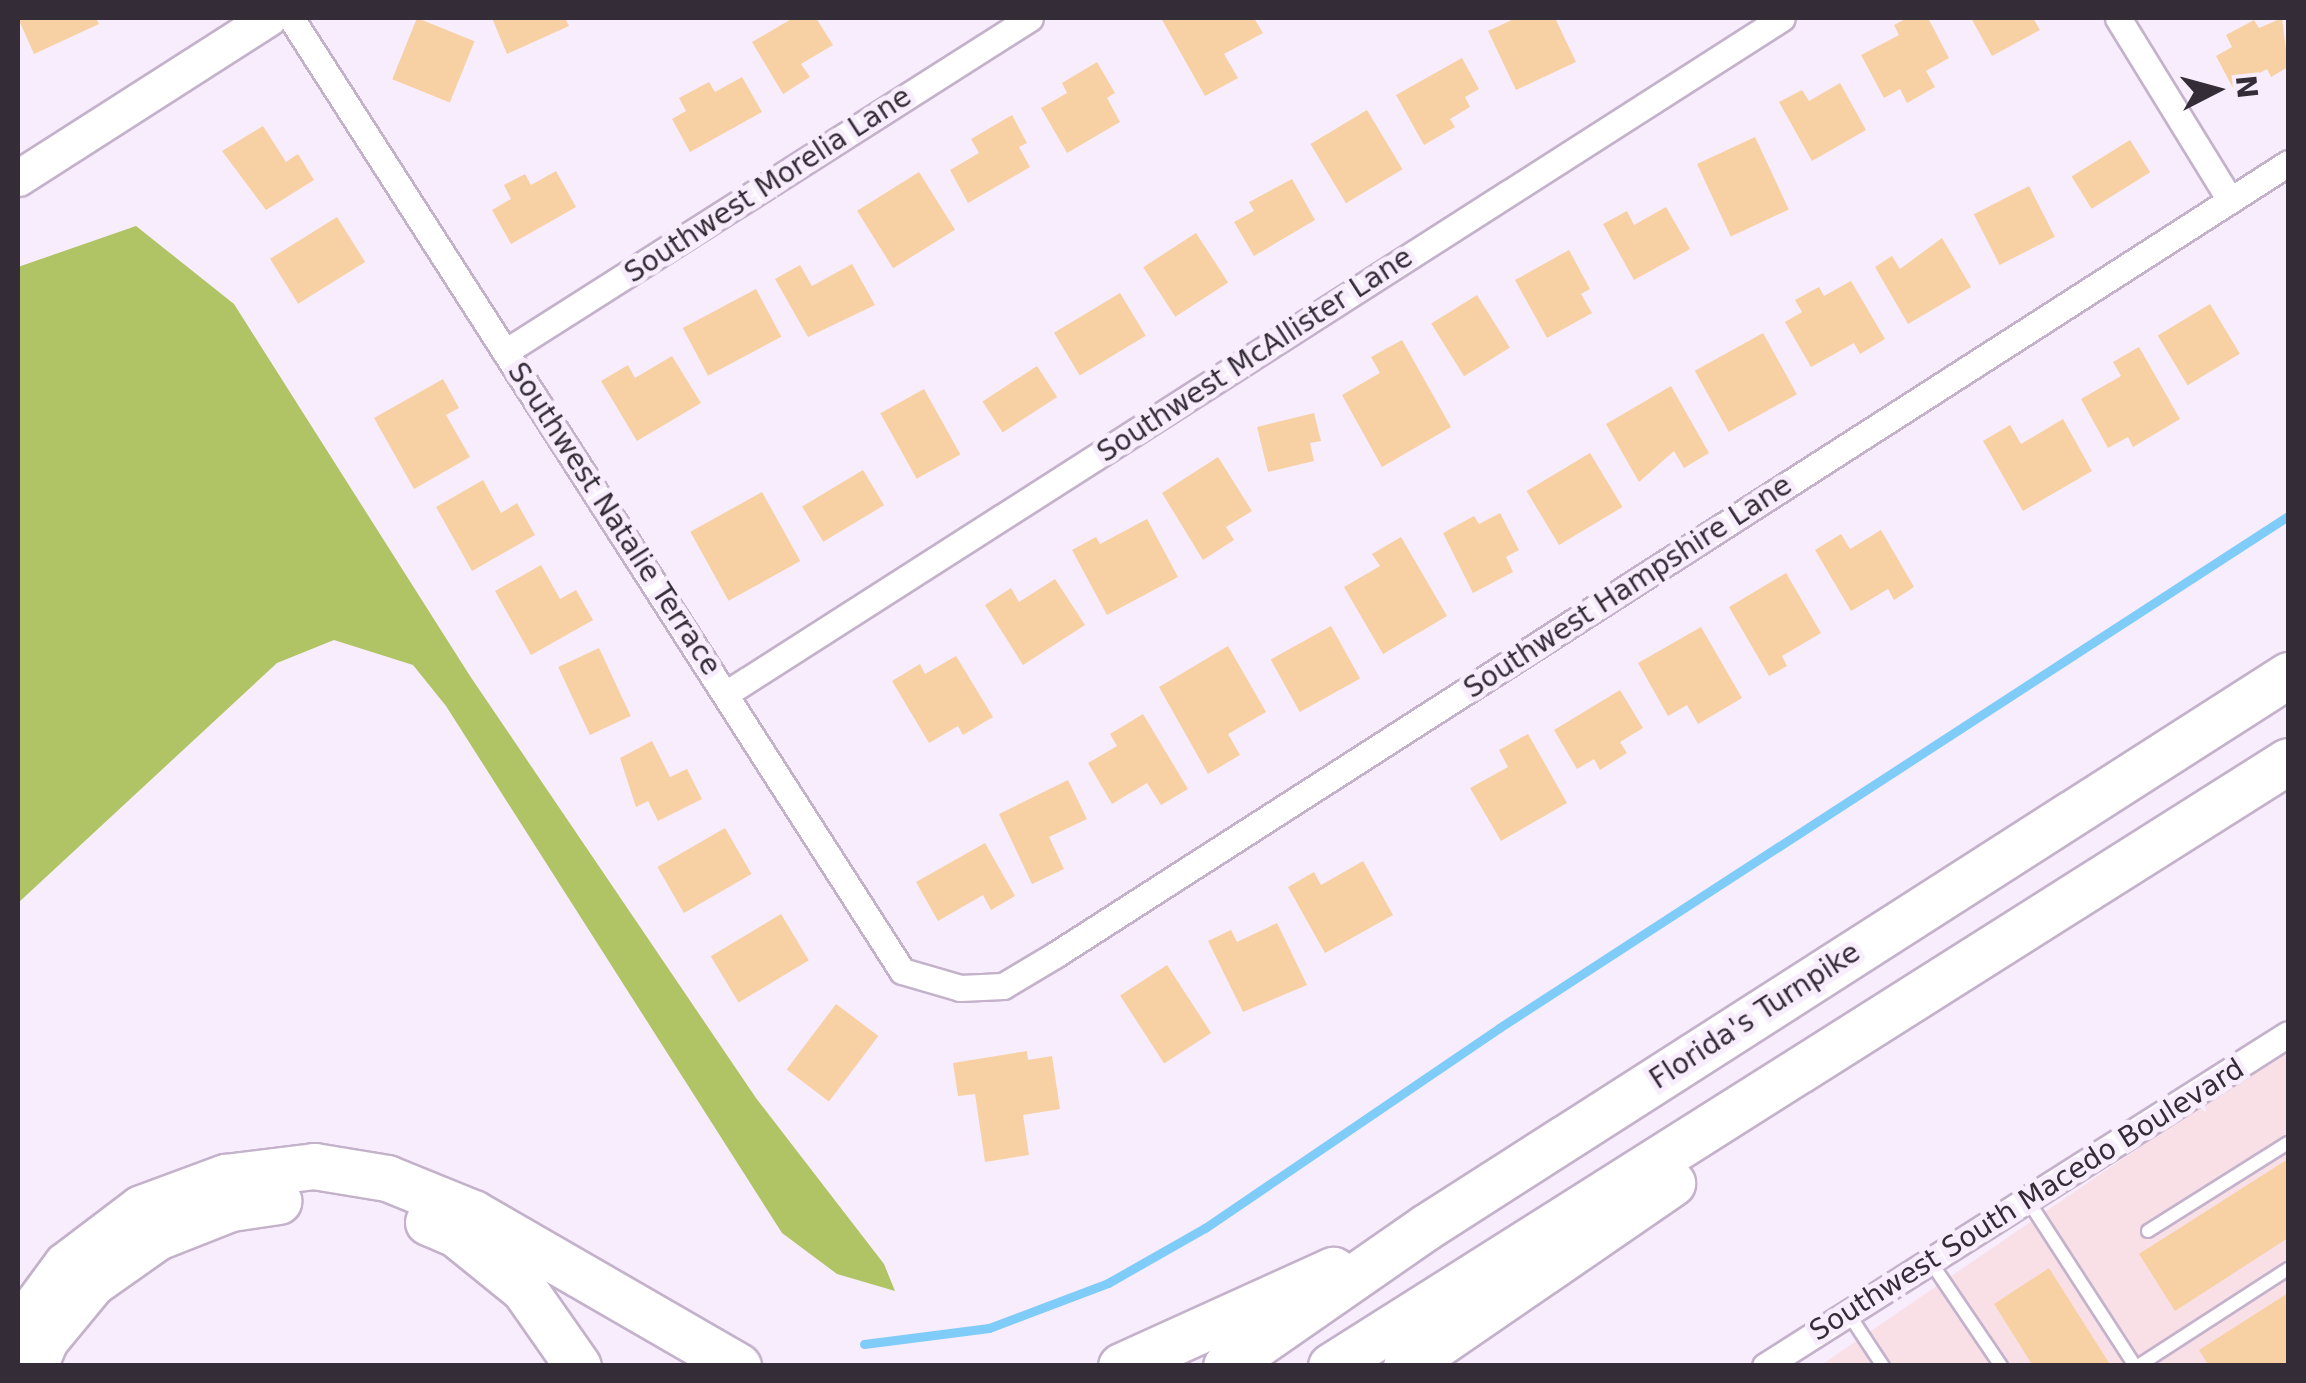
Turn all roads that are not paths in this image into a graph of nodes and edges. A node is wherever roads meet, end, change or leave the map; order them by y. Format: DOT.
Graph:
graph roads {
  1 [pos="268,18"];
  2 [pos="290,18"];
  3 [pos="1030,18"];
  4 [pos="1782,18"];
  5 [pos="2118,18"];
  6 [pos="2288,163"];
  7 [pos="18,178"];
  8 [pos="2230,200"];
  9 [pos="505,352"];
  10 [pos="2288,676"];
  11 [pos="727,693"];
  12 [pos="2288,761"];
  13 [pos="960,988"];
  14 [pos="1863,1033"];
  15 [pos="2288,1034"];
  16 [pos="2288,1143"];
  17 [pos="2027,1200"];
  18 [pos="1426,1227"];
  19 [pos="2148,1232"];
  20 [pos="1930,1261"];
  21 [pos="2288,1268"];
  22 [pos="1848,1313"];
  23 [pos="18,1330"];
  24 [pos="34,1366"];
  25 [pos="578,1366"];
  26 [pos="738,1366"];
  27 [pos="1121,1366"];
  28 [pos="1226,1366"];
  29 [pos="1331,1366"];
  30 [pos="1406,1366"];
  31 [pos="1765,1366"];
  32 [pos="1883,1366"];
  33 [pos="2001,1366"];
  34 [pos="2137,1366"];
  1 -- 7 [label="street"];
  2 -- 9 [label="street, Southwest Natalie Terrace"];
  3 -- 9 [label="street, Southwest Morelia Lane"];
  4 -- 11 [label="street, Southwest McAllister Lane"];
  5 -- 8 [label="street"];
  6 -- 8 [label="street, Southwest Hampshire Lane"];
  8 -- 13 [label="street, Southwest Hampshire Lane"];
  9 -- 11 [label="street, Southwest Natalie Terrace"];
  10 -- 18 [label="highway, Florida's Turnpike"];
  11 -- 13 [label="street, Southwest Natalie Terrace"];
  12 -- 14 [label="highway"];
  14 -- 29 [label="highway"];
  14 -- 30 [label="highway"];
  15 -- 17 [label="street, Southwest South Macedo Boulevard"];
  16 -- 19 [label="lane"];
  17 -- 20 [label="street, Southwest South Macedo Boulevard"];
  17 -- 34 [label="lane"];
  18 -- 27 [label="highway"];
  18 -- 28 [label="highway, Florida's Turnpike"];
  20 -- 22 [label="street, Southwest South Macedo Boulevard"];
  20 -- 33 [label="lane"];
  21 -- 34 [label="lane"];
  22 -- 31 [label="street, Southwest South Macedo Boulevard"];
  22 -- 32 [label="lane"];
  23 -- 26 [label="highway"];
  24 -- 25 [label="highway"];
}
